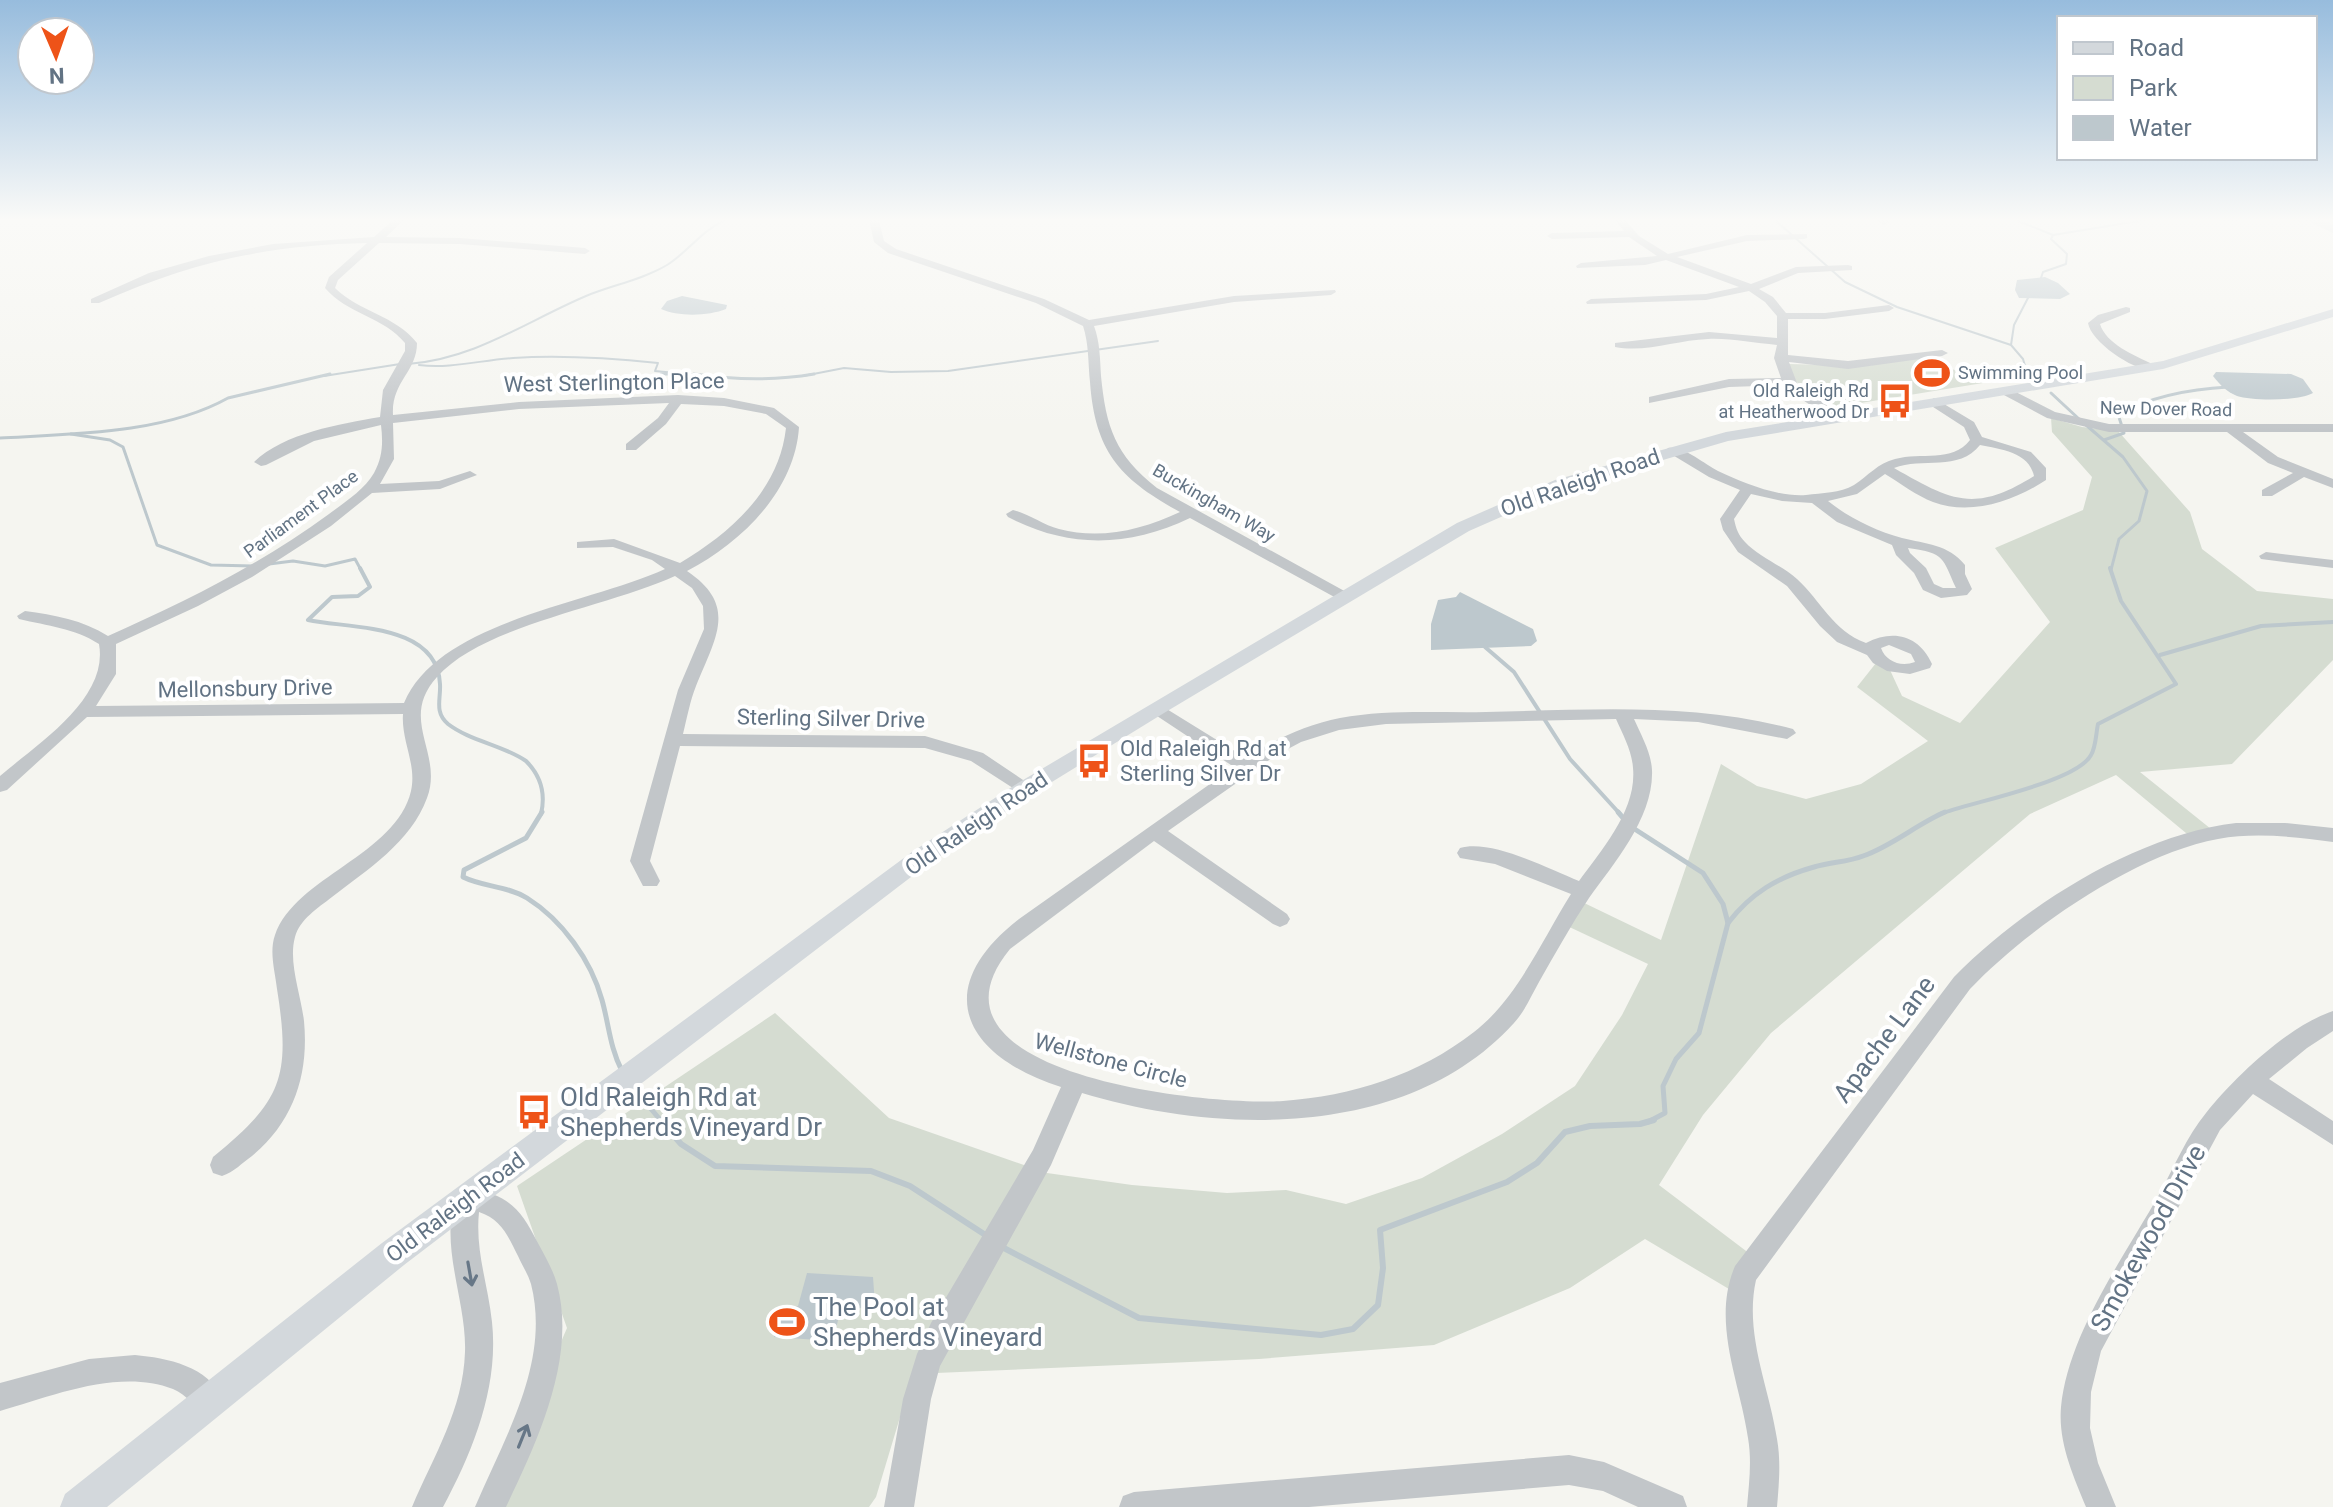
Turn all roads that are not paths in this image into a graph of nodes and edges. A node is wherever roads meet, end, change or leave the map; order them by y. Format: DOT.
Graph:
graph roads {
  1 [pos="117,290"];
  2 [pos="332,290"];
  3 [pos="1008,290"];
  4 [pos="1737,290"];
  5 [pos="1753,290"];
  6 [pos="1331,292"];
  7 [pos="95,301"];
  8 [pos="1591,302"];
  9 [pos="1889,308"];
  10 [pos="2126,310"];
  11 [pos="2333,313"];
  12 [pos="1783,316"];
  13 [pos="1088,324"];
  14 [pos="1781,342"];
  15 [pos="1619,345"];
  16 [pos="1942,353"];
  17 [pos="1780,358"];
  18 [pos="2148,367"];
  19 [pos="1789,381"];
  20 [pos="2006,391"];
  21 [pos="678,399"];
  22 [pos="1653,400"];
  23 [pos="1934,402"];
  24 [pos="1835,417"];
  25 [pos="389,419"];
  26 [pos="2230,428"];
  27 [pos="2333,428"];
  28 [pos="1977,440"];
  29 [pos="631,447"];
  30 [pos="1673,451"];
  31 [pos="261,462"];
  32 [pos="1884,468"];
  33 [pos="2302,473"];
  34 [pos="470,475"];
  35 [pos="2333,484"];
  36 [pos="369,489"];
  37 [pos="1747,489"];
  38 [pos="2267,493"];
  39 [pos="1814,497"];
  40 [pos="1189,513"];
  41 [pos="1013,514"];
  42 [pos="1899,542"];
  43 [pos="582,545"];
  44 [pos="2266,556"];
  45 [pos="2333,564"];
  46 [pos="677,569"];
  47 [pos="1343,596"];
  48 [pos="25,616"];
  49 [pos="107,642"];
  50 [pos="1872,651"];
  51 [pos="409,708"];
  52 [pos="1157,708"];
  53 [pos="81,712"];
  54 [pos="1623,714"];
  55 [pos="1787,733"];
  56 [pos="672,740"];
  57 [pos="1247,767"];
  58 [pos="0,786"];
  59 [pos="1026,788"];
  60 [pos="1155,832"];
  61 [pos="2333,835"];
  62 [pos="1467,853"];
  63 [pos="650,881"];
  64 [pos="1584,891"];
  65 [pos="1280,919"];
  66 [pos="2333,1020"];
  67 [pos="1076,1080"];
  68 [pos="2251,1080"];
  69 [pos="2333,1134"];
  70 [pos="222,1165"];
  71 [pos="468,1197"];
  72 [pos="0,1397"];
  73 [pos="209,1400"];
  74 [pos="1362,1497"];
  75 [pos="78,1507"];
  76 [pos="427,1507"];
  77 [pos="490,1507"];
  78 [pos="899,1507"];
  79 [pos="1134,1507"];
  80 [pos="1672,1507"];
  81 [pos="1762,1507"];
  82 [pos="2101,1507"];
  1 -- 7 [label="street"];
  2 -- 25 [label="street, Parliament Place"];
  3 -- 13 [label="street"];
  4 -- 8 [label="street"];
  5 -- 12 [label="street"];
  6 -- 13 [label="street"];
  9 -- 12 [label="street"];
  10 -- 18 [label="street"];
  11 -- 18 [label="main road, Old Raleigh Road"];
  12 -- 14 [label="street"];
  13 -- 40 [label="street, Buckingham Way"];
  14 -- 15 [label="street"];
  14 -- 17 [label="street"];
  16 -- 17 [label="street"];
  17 -- 19 [label="street"];
  18 -- 20 [label="main road, Old Raleigh Road"];
  19 -- 22 [label="street"];
  19 -- 24 [label="street"];
  20 -- 23 [label="main road, Old Raleigh Road"];
  20 -- 26 [label="street, New Dover Road"];
  21 -- 25 [label="street, West Sterlington Place"];
  21 -- 29 [label="street"];
  21 -- 46 [label="street, West Sterlington Place"];
  23 -- 24 [label="main road, Old Raleigh Road"];
  23 -- 28 [label="street"];
  24 -- 30 [label="main road, Old Raleigh Road"];
  25 -- 31 [label="street, West Sterlington Place"];
  25 -- 36 [label="street, Parliament Place"];
  26 -- 27 [label="street, New Dover Road"];
  26 -- 33 [label="street"];
  28 -- 32 [label="street"];
  28 -- 32 [label="street"];
  30 -- 37 [label="street"];
  30 -- 47 [label="main road, Old Raleigh Road"];
  32 -- 39 [label="street"];
  33 -- 35 [label="street"];
  33 -- 38 [label="street"];
  34 -- 36 [label="street"];
  36 -- 49 [label="street, Parliament Place"];
  37 -- 39 [label="street"];
  37 -- 50 [label="street"];
  39 -- 42 [label="street"];
  40 -- 41 [label="street"];
  40 -- 47 [label="street, Buckingham Way"];
  43 -- 46 [label="street"];
  44 -- 45 [label="street"];
  46 -- 51 [label="street, West Sterlington Place"];
  46 -- 56 [label="street"];
  47 -- 52 [label="main road, Old Raleigh Road"];
  48 -- 49 [label="street"];
  49 -- 53 [label="street"];
  51 -- 53 [label="street, Mellonsbury Drive"];
  51 -- 70 [label="street"];
  52 -- 57 [label="street"];
  52 -- 59 [label="main road, Old Raleigh Road"];
  53 -- 58 [label="street"];
  54 -- 55 [label="street, Wellstone Circle"];
  54 -- 57 [label="street, Wellstone Circle"];
  54 -- 64 [label="street, Wellstone Circle"];
  56 -- 59 [label="street, Sterling Silver Drive"];
  56 -- 63 [label="street"];
  57 -- 60 [label="street, Wellstone Circle"];
  59 -- 71 [label="main road, Old Raleigh Road"];
  60 -- 65 [label="street"];
  60 -- 67 [label="street, Wellstone Circle"];
  61 -- 81 [label="street, Apache Lane"];
  62 -- 64 [label="street"];
  64 -- 67 [label="street, Wellstone Circle"];
  66 -- 68 [label="street, Smokewood Drive"];
  67 -- 78 [label="street"];
  68 -- 69 [label="street"];
  68 -- 82 [label="street, Smokewood Drive"];
  71 -- 73 [label="main road, Old Raleigh Road"];
  71 -- 76 [label="street, one-way"];
  77 -- 71 [label="street, one-way"];
  72 -- 73 [label="street"];
  73 -- 75 [label="main road, Old Raleigh Road"];
  74 -- 79 [label="street"];
  74 -- 80 [label="street"];
}
